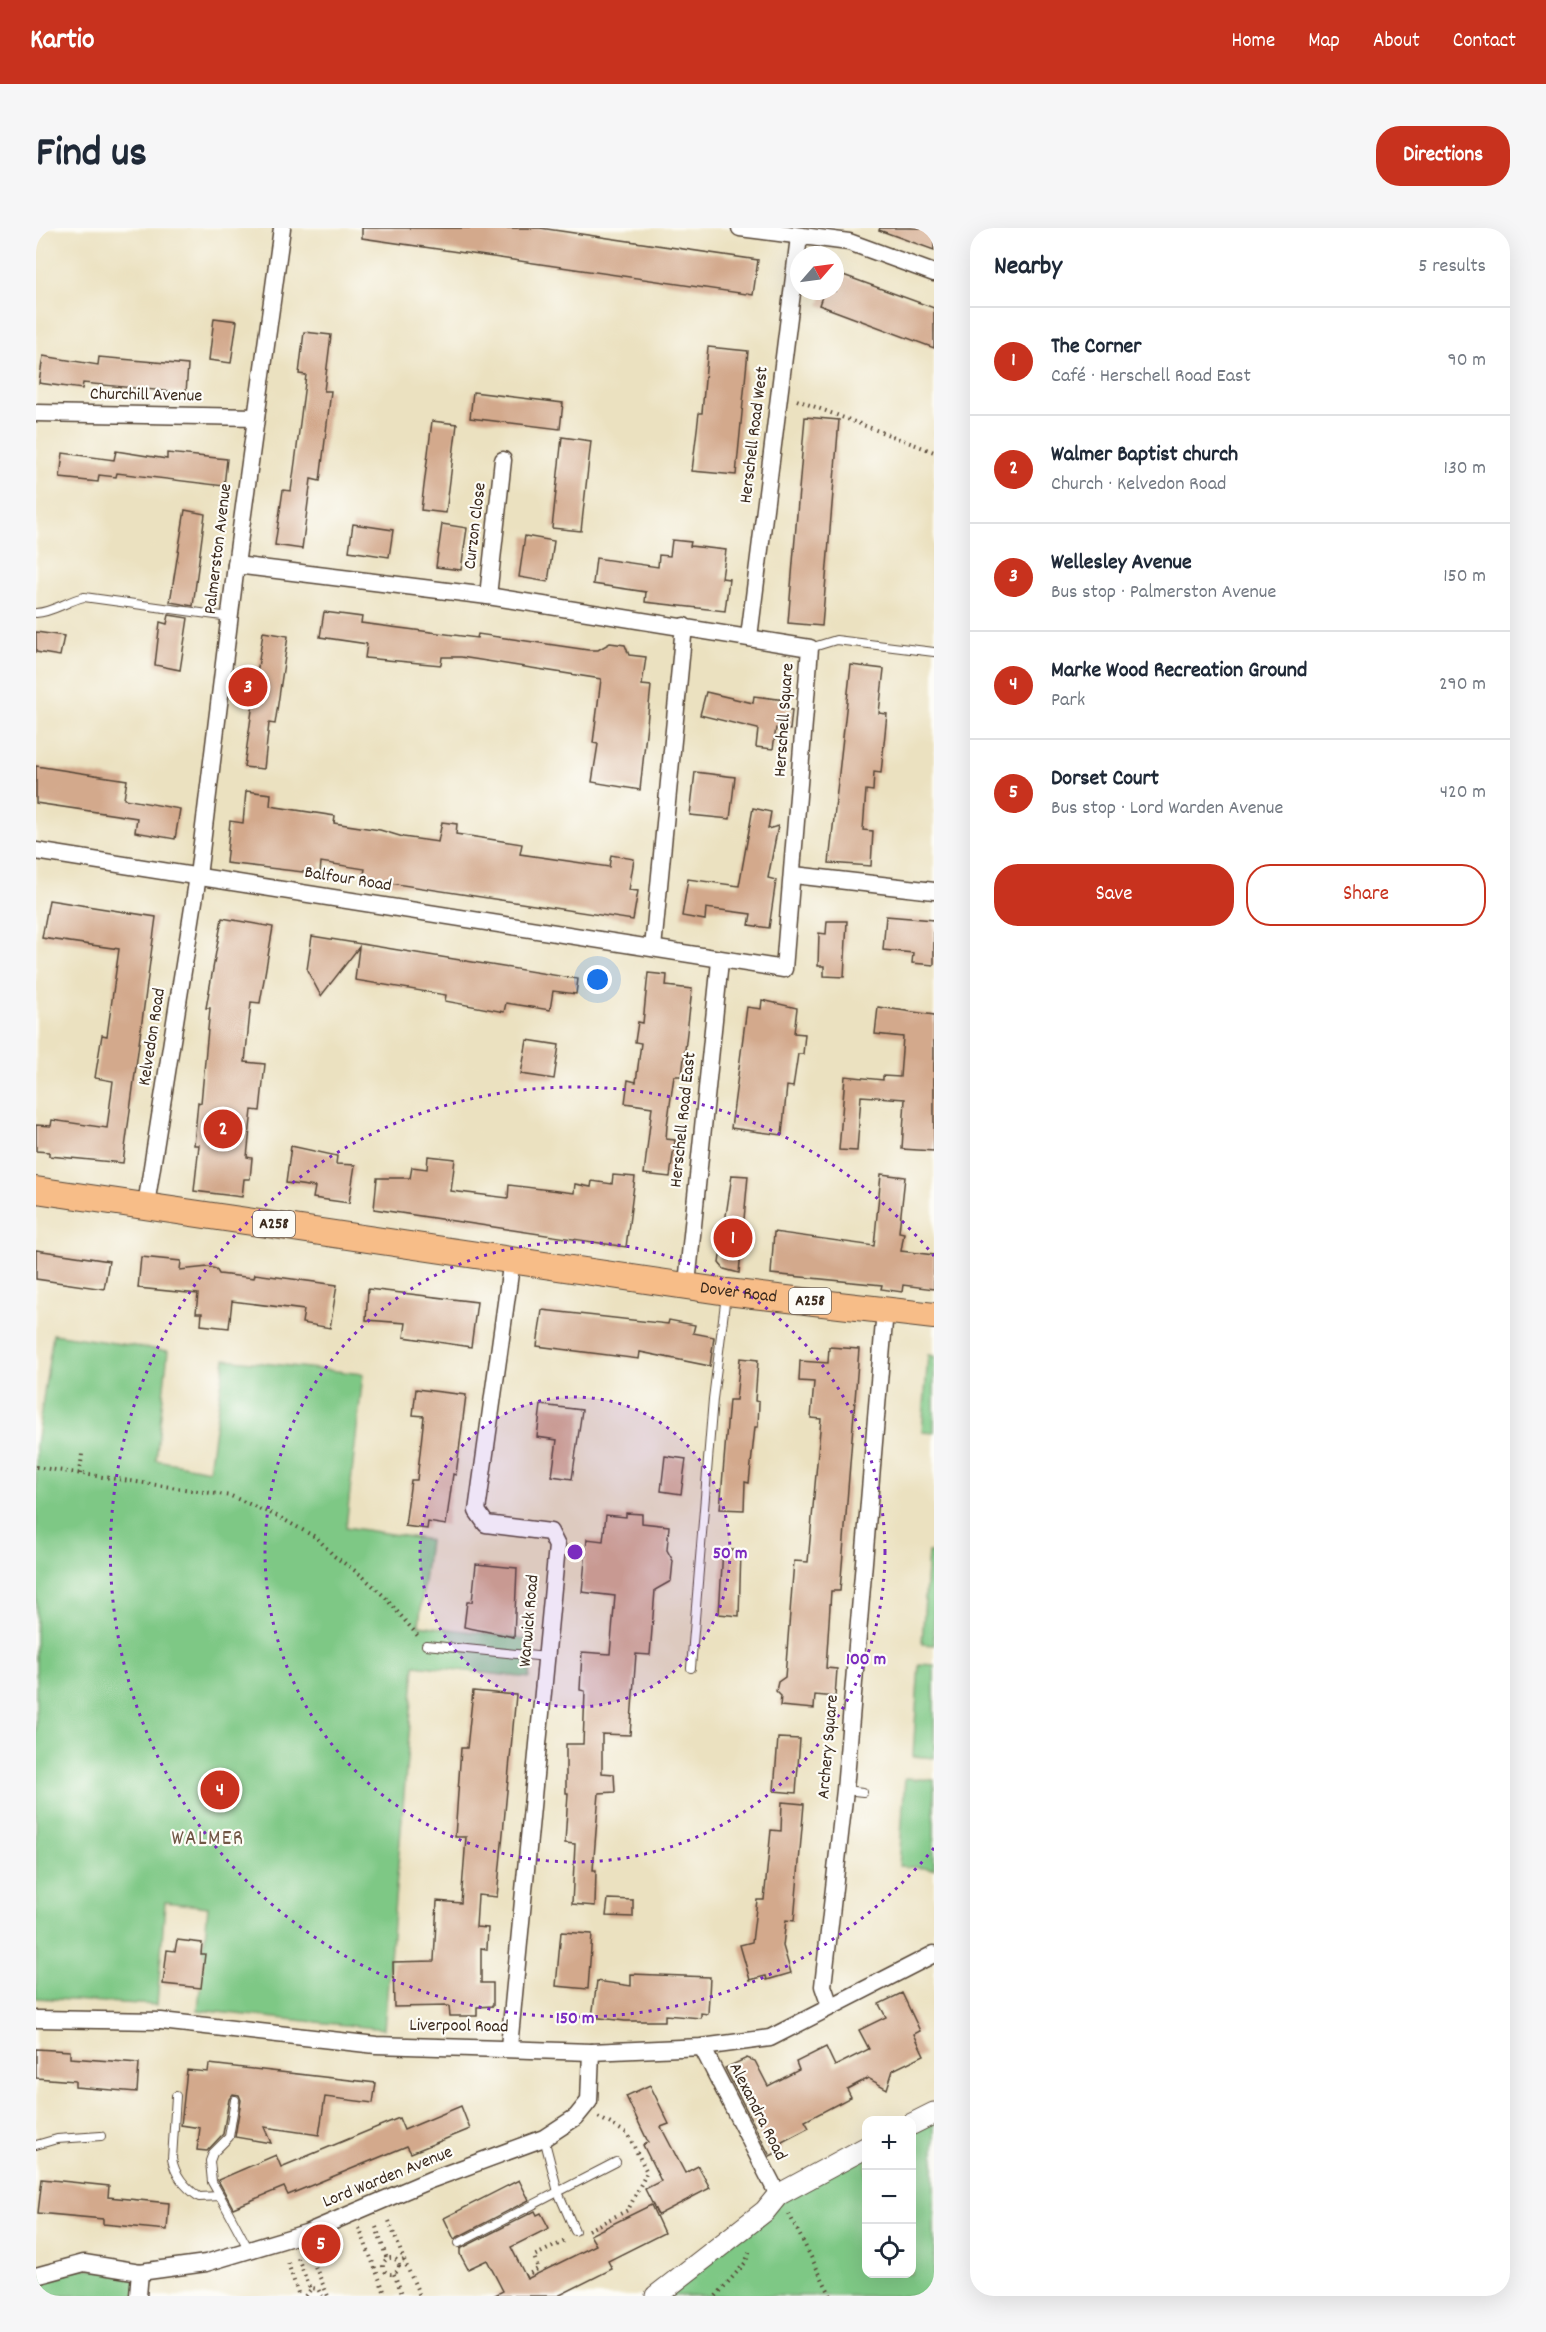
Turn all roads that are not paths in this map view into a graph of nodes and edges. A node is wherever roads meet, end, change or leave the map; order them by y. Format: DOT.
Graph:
graph roads {
  1 [pos="282,228"];
  2 [pos="740,228"];
  3 [pos="850,235"];
  4 [pos="799,237"];
  5 [pos="934,273"];
  6 [pos="36,413"];
  7 [pos="256,417"];
  8 [pos="503,460"];
  9 [pos="236,565"];
  10 [pos="488,596"];
  11 [pos="36,613"];
  12 [pos="230,617"];
  13 [pos="684,626"];
  14 [pos="749,637"];
  15 [pos="810,648"];
  16 [pos="934,652"];
  17 [pos="36,851"];
  18 [pos="794,875"];
  19 [pos="198,876"];
  20 [pos="934,891"];
  21 [pos="653,948"];
  22 [pos="720,961"];
  23 [pos="36,1190"];
  24 [pos="146,1205"];
  25 [pos="512,1259"];
  26 [pos="687,1284"];
  27 [pos="727,1292"];
  28 [pos="885,1310"];
  29 [pos="934,1316"];
  30 [pos="426,1645"];
  31 [pos="547,1657"];
  32 [pos="691,1668"];
  33 [pos="845,1790"];
  34 [pos="863,1792"];
  35 [pos="934,1954"];
  36 [pos="830,2007"];
  37 [pos="36,2019"];
  38 [pos="509,2047"];
  39 [pos="702,2047"];
  40 [pos="591,2052"];
  41 [pos="176,2096"];
  42 [pos="235,2100"];
  43 [pos="934,2113"];
  44 [pos="916,2122"];
  45 [pos="101,2136"];
  46 [pos="544,2138"];
  47 [pos="36,2145"];
  48 [pos="862,2150"];
  49 [pos="616,2162"];
  50 [pos="558,2192"];
  51 [pos="778,2195"];
  52 [pos="220,2196"];
  53 [pos="575,2230"];
  54 [pos="459,2243"];
  55 [pos="249,2250"];
  56 [pos="140,2272"];
  57 [pos="37,2274"];
  58 [pos="138,2296"];
  59 [pos="656,2296"];
  1 -- 7 [label="street, Palmerston Avenue"];
  2 -- 4 [label="street"];
  3 -- 4 [label="street"];
  3 -- 5 [label="street"];
  4 -- 14 [label="street, Herschell Road West"];
  6 -- 7 [label="street, Churchill Avenue"];
  7 -- 9 [label="street, Palmerston Avenue"];
  8 -- 10 [label="street, Curzon Close"];
  9 -- 10 [label="street, Herschell Square"];
  9 -- 12 [label="street, Palmerston Avenue"];
  10 -- 13 [label="street, Herschell Square"];
  11 -- 12 [label="lane"];
  12 -- 19 [label="street, Palmerston Avenue"];
  13 -- 14 [label="street, Herschell Square"];
  13 -- 21 [label="street"];
  14 -- 15 [label="street, Herschell Square"];
  15 -- 16 [label="lane"];
  15 -- 18 [label="street, Herschell Square"];
  17 -- 19 [label="street, Balfour Road"];
  18 -- 20 [label="street"];
  18 -- 22 [label="street, Herschell Square"];
  19 -- 21 [label="street, Balfour Road"];
  19 -- 24 [label="street, Kelvedon Road"];
  21 -- 22 [label="street, Herschell Square"];
  22 -- 26 [label="street, Herschell Road East"];
  23 -- 24 [label="main road, A258"];
  24 -- 25 [label="main road, A258"];
  25 -- 26 [label="main road, A258"];
  25 -- 31 [label="street, Warwick Road"];
  26 -- 27 [label="main road, Dover Road / A258"];
  27 -- 28 [label="main road, Dover Road / A258"];
  27 -- 32 [label="lane"];
  28 -- 29 [label="main road, Dover Road / A258"];
  28 -- 33 [label="street, Archery Square"];
  30 -- 31 [label="lane"];
  31 -- 38 [label="street, Warwick Road"];
  33 -- 34 [label="lane"];
  33 -- 36 [label="street, Archery Square"];
  35 -- 36 [label="street, Liverpool Road"];
  36 -- 39 [label="street, Liverpool Road"];
  37 -- 38 [label="street, Liverpool Road"];
  38 -- 40 [label="street, Liverpool Road"];
  39 -- 40 [label="street, Liverpool Road"];
  39 -- 51 [label="street, Alexandra Road"];
  40 -- 46 [label="street, Lord Warden Avenue"];
  41 -- 52 [label="lane"];
  42 -- 52 [label="lane"];
  43 -- 44 [label="street"];
  45 -- 47 [label="lane"];
  46 -- 50 [label="lane"];
  46 -- 55 [label="street, Lord Warden Avenue"];
  48 -- 51 [label="street"];
  49 -- 50 [label="lane"];
  50 -- 53 [label="lane"];
  50 -- 54 [label="lane"];
  51 -- 59 [label="street"];
  52 -- 55 [label="lane"];
  55 -- 56 [label="street, Lord Warden Avenue"];
  56 -- 57 [label="street, Lord Warden Avenue"];
  56 -- 58 [label="street"];
}
